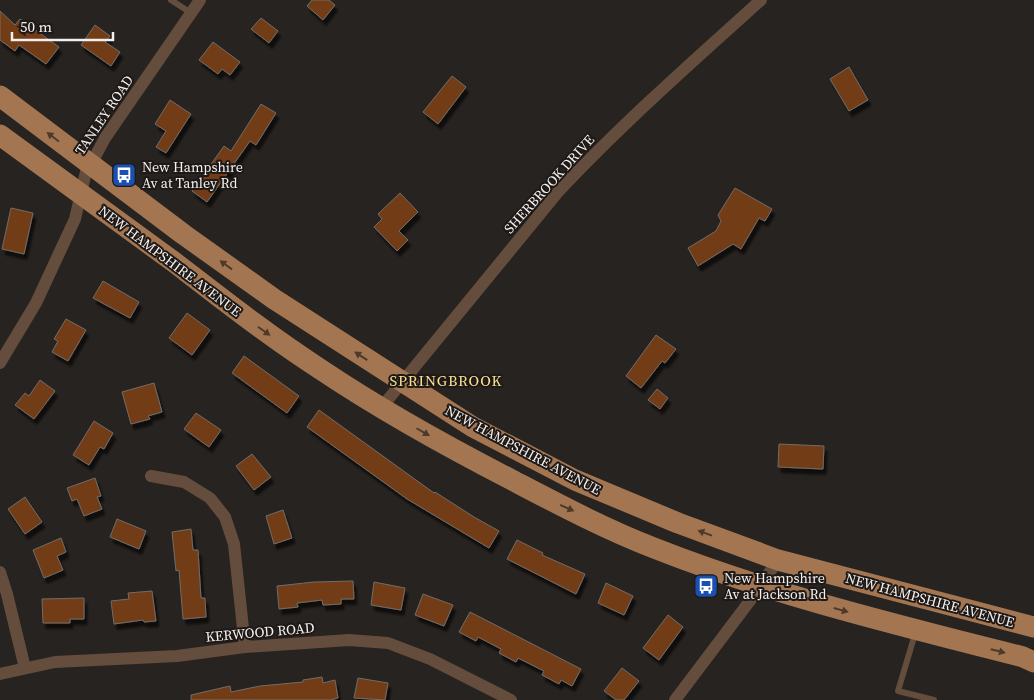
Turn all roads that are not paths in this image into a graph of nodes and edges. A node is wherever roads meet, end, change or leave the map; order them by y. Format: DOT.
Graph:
graph roads {
  1 [pos="171,0"];
  2 [pos="200,0"];
  3 [pos="761,0"];
  4 [pos="191,13"];
  5 [pos="0,96"];
  6 [pos="0,134"];
  7 [pos="88,163"];
  8 [pos="81,194"];
  9 [pos="0,364"];
  10 [pos="402,382"];
  11 [pos="381,408"];
  12 [pos="152,476"];
  13 [pos="778,560"];
  14 [pos="0,572"];
  15 [pos="760,586"];
  16 [pos="1034,627"];
  17 [pos="917,630"];
  18 [pos="246,647"];
  19 [pos="1034,662"];
  20 [pos="24,668"];
  21 [pos="0,674"];
  22 [pos="511,700"];
  23 [pos="675,700"];
  24 [pos="934,700"];
  1 -- 4 [label="lane"];
  2 -- 4 [label="street, TANLEY ROAD"];
  3 -- 10 [label="street, SHERBROOK DRIVE"];
  4 -- 7 [label="street, TANLEY ROAD"];
  7 -- 5 [label="main road, NEW HAMPSHIRE AVENUE, one-way"];
  6 -- 8 [label="main road, NEW HAMPSHIRE AVENUE"];
  7 -- 8 [label="street, TANLEY ROAD"];
  10 -- 7 [label="main road, NEW HAMPSHIRE AVENUE, one-way"];
  8 -- 9 [label="street, TANLEY ROAD"];
  8 -- 11 [label="main road, NEW HAMPSHIRE AVENUE, one-way"];
  10 -- 11 [label="street, SHERBROOK DRIVE"];
  13 -- 10 [label="main road, NEW HAMPSHIRE AVENUE, one-way"];
  11 -- 15 [label="main road, NEW HAMPSHIRE AVENUE, one-way"];
  12 -- 18 [label="street"];
  13 -- 15 [label="street"];
  13 -- 16 [label="main road, NEW HAMPSHIRE AVENUE"];
  14 -- 20 [label="street"];
  15 -- 17 [label="main road, NEW HAMPSHIRE AVENUE, one-way"];
  15 -- 23 [label="street"];
  17 -- 19 [label="main road, NEW HAMPSHIRE AVENUE, one-way"];
  17 -- 24 [label="lane"];
  18 -- 20 [label="street, KERWOOD ROAD"];
  18 -- 22 [label="street, KERWOOD ROAD"];
  20 -- 21 [label="street, KERWOOD ROAD"];
}
